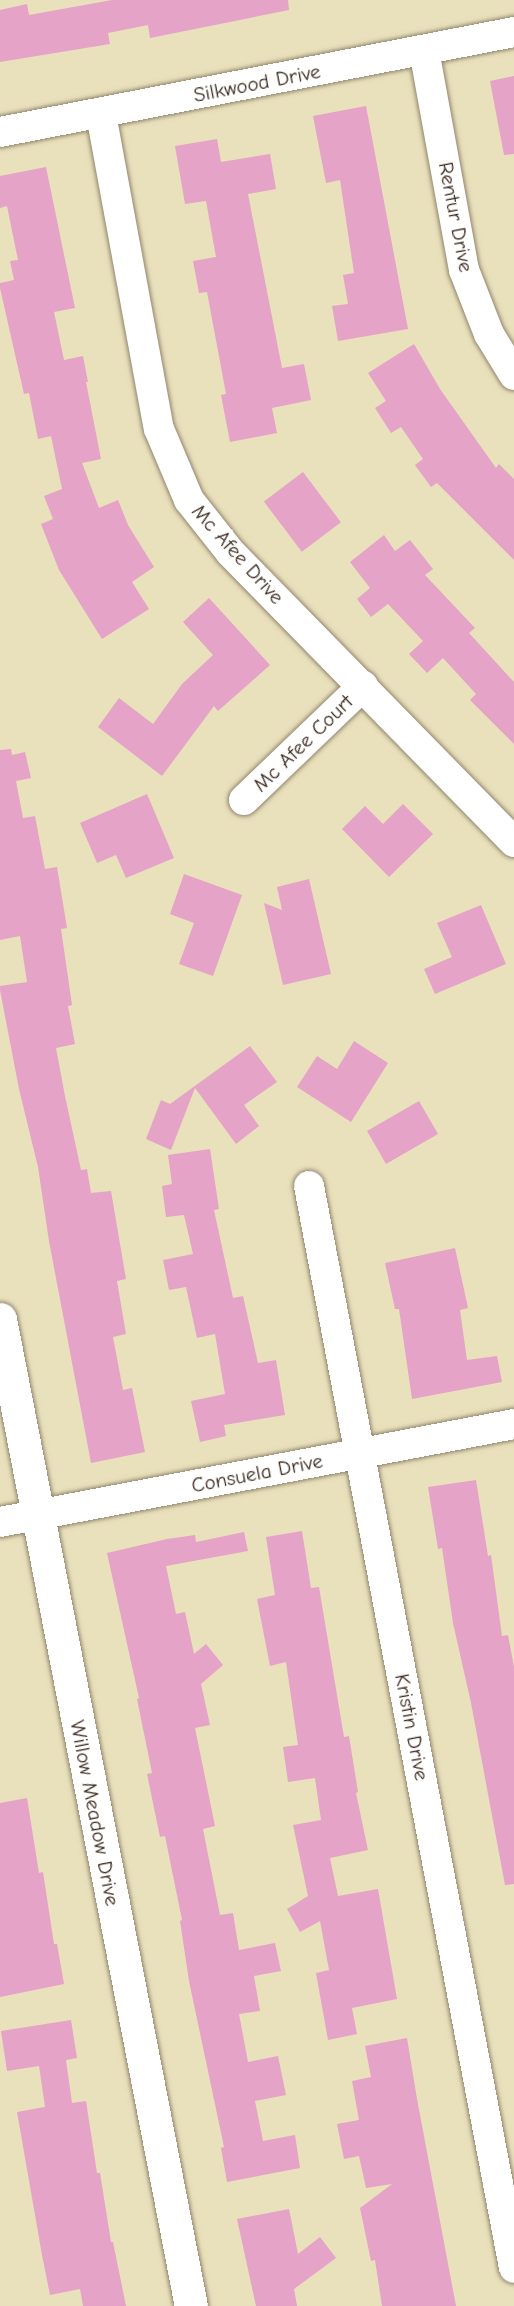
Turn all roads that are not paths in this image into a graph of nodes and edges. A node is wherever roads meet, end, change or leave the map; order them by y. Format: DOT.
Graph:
graph roads {
  1 [pos="514,32"];
  2 [pos="424,50"];
  3 [pos="102,114"];
  4 [pos="0,132"];
  5 [pos="514,375"];
  6 [pos="363,686"];
  7 [pos="244,800"];
  8 [pos="514,842"];
  9 [pos="309,1186"];
  10 [pos="0,1319"];
  11 [pos="514,1424"];
  12 [pos="360,1454"];
  13 [pos="37,1515"];
  14 [pos="0,1522"];
  15 [pos="514,2268"];
  16 [pos="191,2306"];
  1 -- 2 [label="street, Silkwood Drive"];
  2 -- 3 [label="street, Silkwood Drive"];
  2 -- 5 [label="street, Rentur Drive"];
  3 -- 4 [label="street, Silkwood Drive"];
  3 -- 6 [label="street, Mc Afee Drive"];
  6 -- 7 [label="street, Mc Afee Court"];
  6 -- 8 [label="street, Mc Afee Drive"];
  9 -- 12 [label="street, Kristin Drive"];
  10 -- 13 [label="street, Willow Meadow Drive"];
  11 -- 12 [label="street, Consuela Drive"];
  12 -- 13 [label="street, Consuela Drive"];
  12 -- 15 [label="street, Kristin Drive"];
  13 -- 14 [label="street, Consuela Drive"];
  13 -- 16 [label="street, Willow Meadow Drive"];
}
